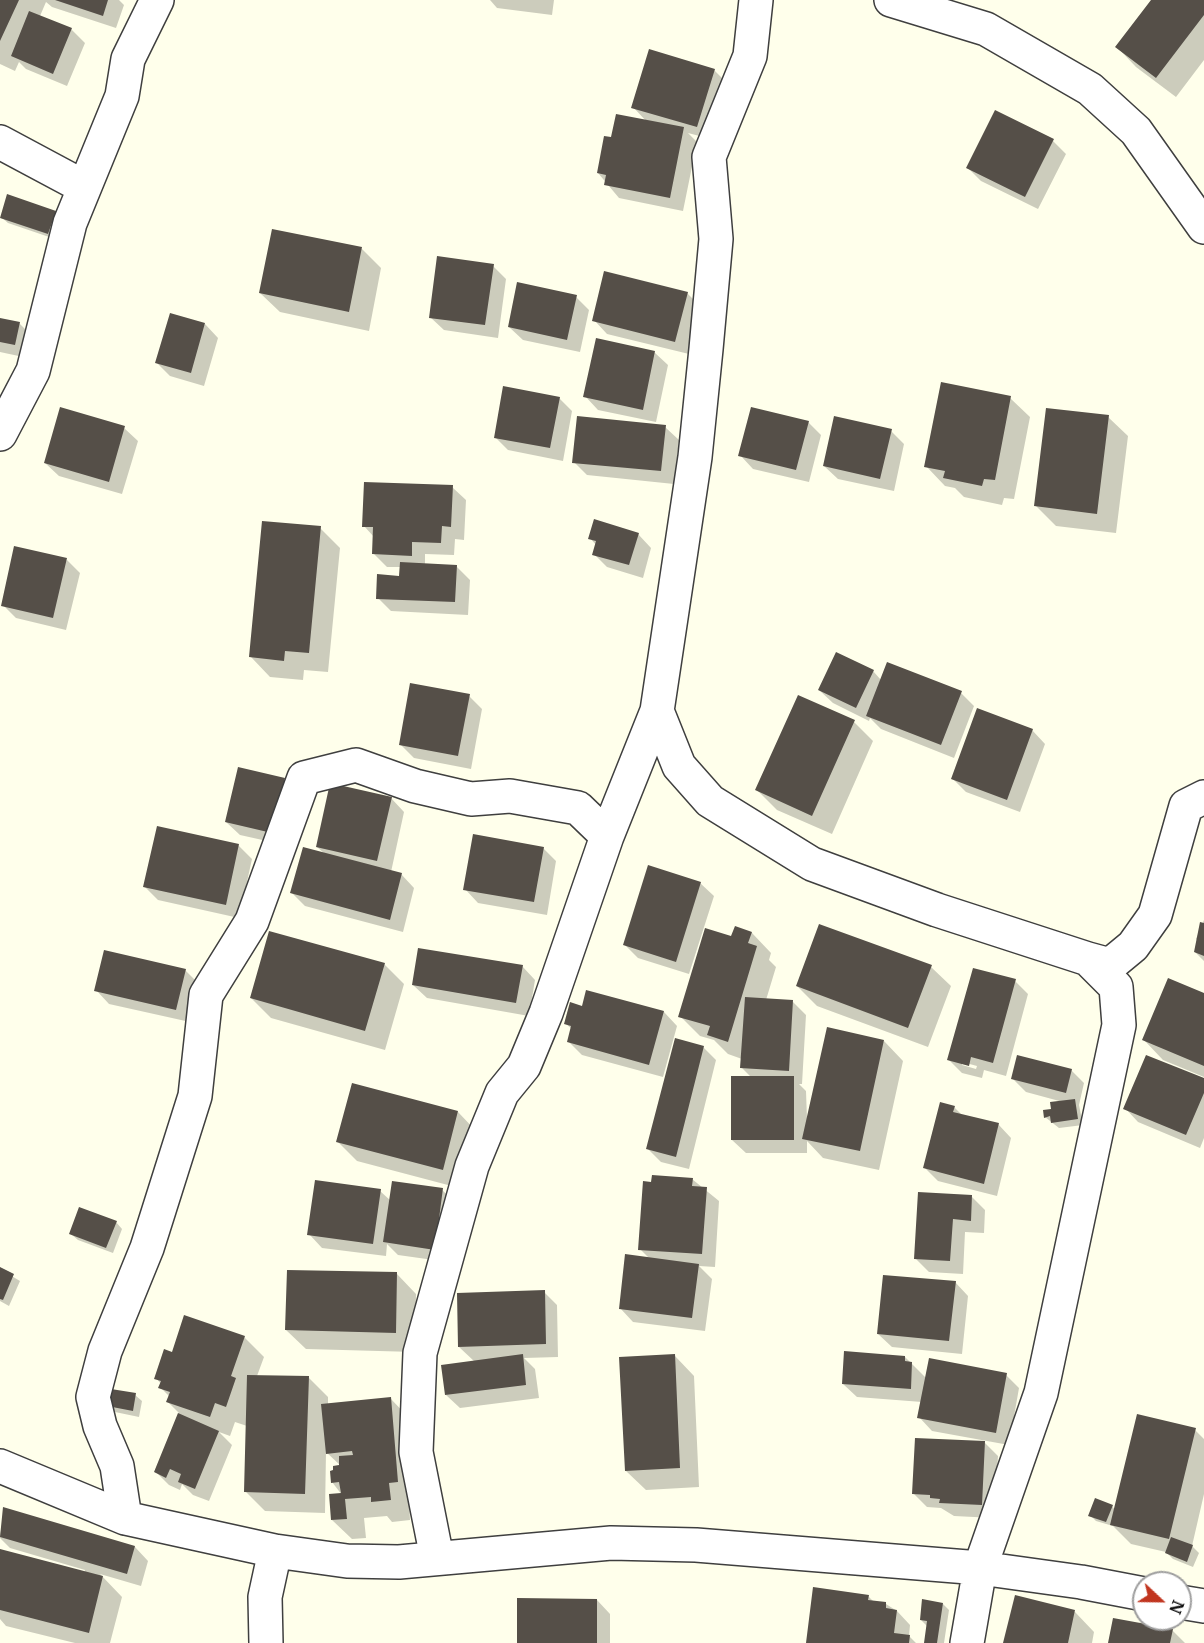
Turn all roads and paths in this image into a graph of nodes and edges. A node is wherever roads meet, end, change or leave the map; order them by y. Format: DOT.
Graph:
graph roads {
  1 [pos="157,0"];
  2 [pos="756,0"];
  3 [pos="891,0"];
  4 [pos="0,142"];
  5 [pos="84,187"];
  6 [pos="1204,227"];
  7 [pos="0,434"];
  8 [pos="657,711"];
  9 [pos="1204,797"];
  10 [pos="608,836"];
  11 [pos="1088,959"];
  12 [pos="0,1466"];
  13 [pos="125,1518"];
  14 [pos="276,1551"];
  15 [pos="437,1558"];
  16 [pos="980,1568"];
  17 [pos="1132,1592"];
  18 [pos="266,1643"];
  19 [pos="967,1643"];
  1 -- 5 [label="street"];
  2 -- 8 [label="street"];
  3 -- 6 [label="street"];
  4 -- 5 [label="street"];
  5 -- 7 [label="street"];
  8 -- 10 [label="street"];
  8 -- 11 [label="street"];
  9 -- 11 [label="street"];
  10 -- 13 [label="street"];
  10 -- 15 [label="street"];
  11 -- 16 [label="street"];
  12 -- 13 [label="street"];
  13 -- 14 [label="street"];
  14 -- 15 [label="street"];
  14 -- 18 [label="street"];
  15 -- 16 [label="street"];
  16 -- 17 [label="street"];
  16 -- 19 [label="street"];
}
